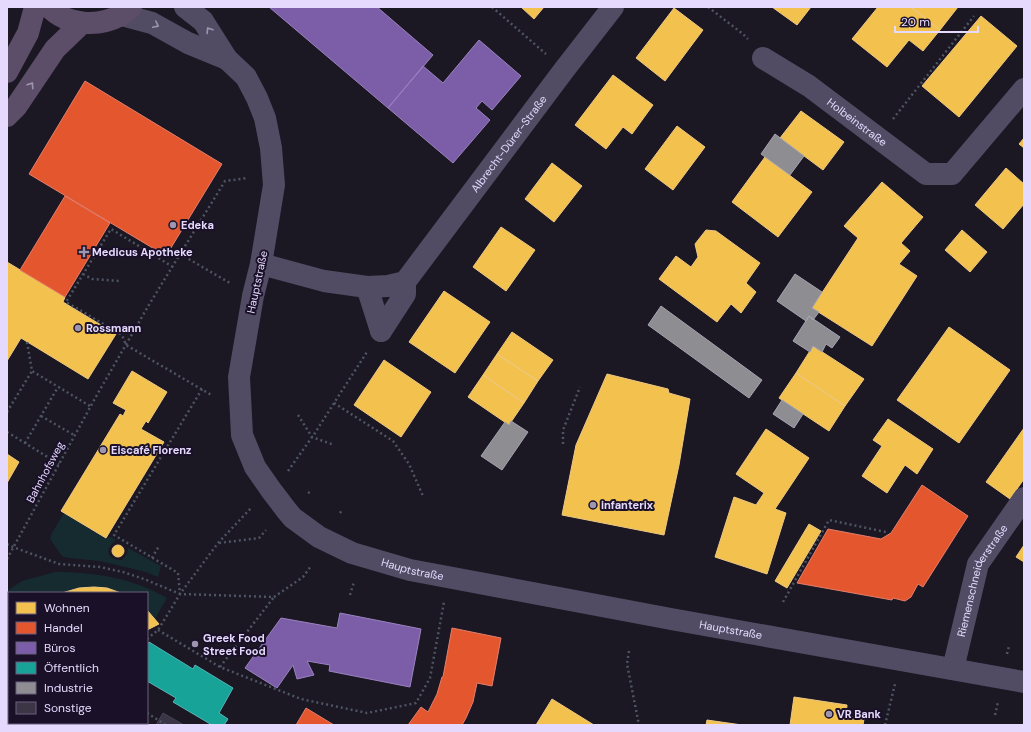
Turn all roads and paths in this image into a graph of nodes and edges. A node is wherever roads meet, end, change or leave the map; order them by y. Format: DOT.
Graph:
graph roads {
  1 [pos="35,7"];
  2 [pos="49,7"];
  3 [pos="185,7"];
  4 [pos="492,7"];
  5 [pos="613,7"];
  6 [pos="708,7"];
  7 [pos="127,11"];
  8 [pos="974,16"];
  9 [pos="82,23"];
  10 [pos="764,58"];
  11 [pos="227,59"];
  12 [pos="564,70"];
  13 [pos="7,72"];
  14 [pos="1024,89"];
  15 [pos="7,116"];
  16 [pos="878,138"];
  17 [pos="244,179"];
  18 [pos="180,254"];
  19 [pos="261,264"];
  20 [pos="173,267"];
  21 [pos="83,274"];
  22 [pos="119,281"];
  23 [pos="405,282"];
  24 [pos="367,287"];
  25 [pos="253,296"];
  26 [pos="27,342"];
  27 [pos="126,345"];
  28 [pos="32,371"];
  29 [pos="58,387"];
  30 [pos="580,387"];
  31 [pos="202,390"];
  32 [pos="213,396"];
  33 [pos="334,403"];
  34 [pos="90,406"];
  35 [pos="7,412"];
  36 [pos="298,415"];
  37 [pos="41,416"];
  38 [pos="7,432"];
  39 [pos="74,435"];
  40 [pos="25,443"];
  41 [pos="563,444"];
  42 [pos="334,445"];
  43 [pos="59,464"];
  44 [pos="423,496"];
  45 [pos="1024,498"];
  46 [pos="266,530"];
  47 [pos="886,532"];
  48 [pos="218,543"];
  49 [pos="7,544"];
  50 [pos="159,546"];
  51 [pos="13,548"];
  52 [pos="152,558"];
  53 [pos="7,559"];
  54 [pos="311,566"];
  55 [pos="449,577"];
  56 [pos="354,582"];
  57 [pos="180,594"];
  58 [pos="350,594"];
  59 [pos="274,597"];
  60 [pos="783,602"];
  61 [pos="158,630"];
  62 [pos="628,651"];
  63 [pos="901,660"];
  64 [pos="220,668"];
  65 [pos="953,669"];
  66 [pos="1024,682"];
  67 [pos="148,714"];
  68 [pos="166,725"];
  69 [pos="639,725"];
  70 [pos="885,725"];
  1 -- 13 [label="main road"];
  2 -- 9 [label="main road"];
  11 -- 3 [label="street, Hauptstraße, one-way"];
  4 -- 12 [label="path"];
  5 -- 12 [label="street, Albrecht-Dürer-Straße"];
  6 -- 10 [label="path"];
  7 -- 9 [label="main road"];
  7 -- 11 [label="street, Hauptstraße, one-way"];
  8 -- 16 [label="path"];
  15 -- 9 [label="main road, one-way"];
  10 -- 16 [label="street, Holbeinstraße"];
  11 -- 19 [label="street, Hauptstraße"];
  12 -- 23 [label="street, Albrecht-Dürer-Straße"];
  14 -- 16 [label="street, Holbeinstraße"];
  17 -- 18 [label="path, Bahnhofsweg"];
  18 -- 20 [label="path, Bahnhofsweg"];
  18 -- 25 [label="path"];
  19 -- 24 [label="street"];
  19 -- 25 [label="street, Hauptstraße"];
  20 -- 21 [label="path"];
  20 -- 27 [label="path, Bahnhofsweg"];
  21 -- 22 [label="path"];
  21 -- 27 [label="path"];
  23 -- 24 [label="street"];
  23 -- 24 [label="street, Albrecht-Dürer-Straße"];
  25 -- 55 [label="street, Hauptstraße"];
  26 -- 28 [label="path"];
  27 -- 31 [label="path"];
  27 -- 34 [label="path, Bahnhofsweg"];
  28 -- 29 [label="path"];
  28 -- 35 [label="path"];
  29 -- 34 [label="path"];
  29 -- 37 [label="path"];
  30 -- 41 [label="path"];
  31 -- 32 [label="path"];
  31 -- 52 [label="path"];
  33 -- 44 [label="path"];
  34 -- 39 [label="path, Bahnhofsweg"];
  36 -- 42 [label="path"];
  37 -- 39 [label="path"];
  37 -- 40 [label="path"];
  38 -- 40 [label="path"];
  39 -- 43 [label="path, Bahnhofsweg"];
  40 -- 43 [label="path"];
  43 -- 51 [label="path, Bahnhofsweg"];
  45 -- 65 [label="street, Riemenschneiderstraße"];
  46 -- 48 [label="path"];
  47 -- 60 [label="path"];
  49 -- 51 [label="path"];
  50 -- 52 [label="path"];
  51 -- 53 [label="path, Bahnhofsweg"];
  51 -- 57 [label="path"];
  52 -- 57 [label="path"];
  54 -- 59 [label="path"];
  55 -- 63 [label="street, Hauptstraße"];
  55 -- 64 [label="path"];
  56 -- 58 [label="path"];
  57 -- 59 [label="path"];
  59 -- 64 [label="path"];
  61 -- 64 [label="path"];
  62 -- 69 [label="path"];
  63 -- 65 [label="street, Hauptstraße"];
  63 -- 70 [label="path"];
  65 -- 66 [label="street, Hauptstraße"];
  67 -- 68 [label="path"];
}
